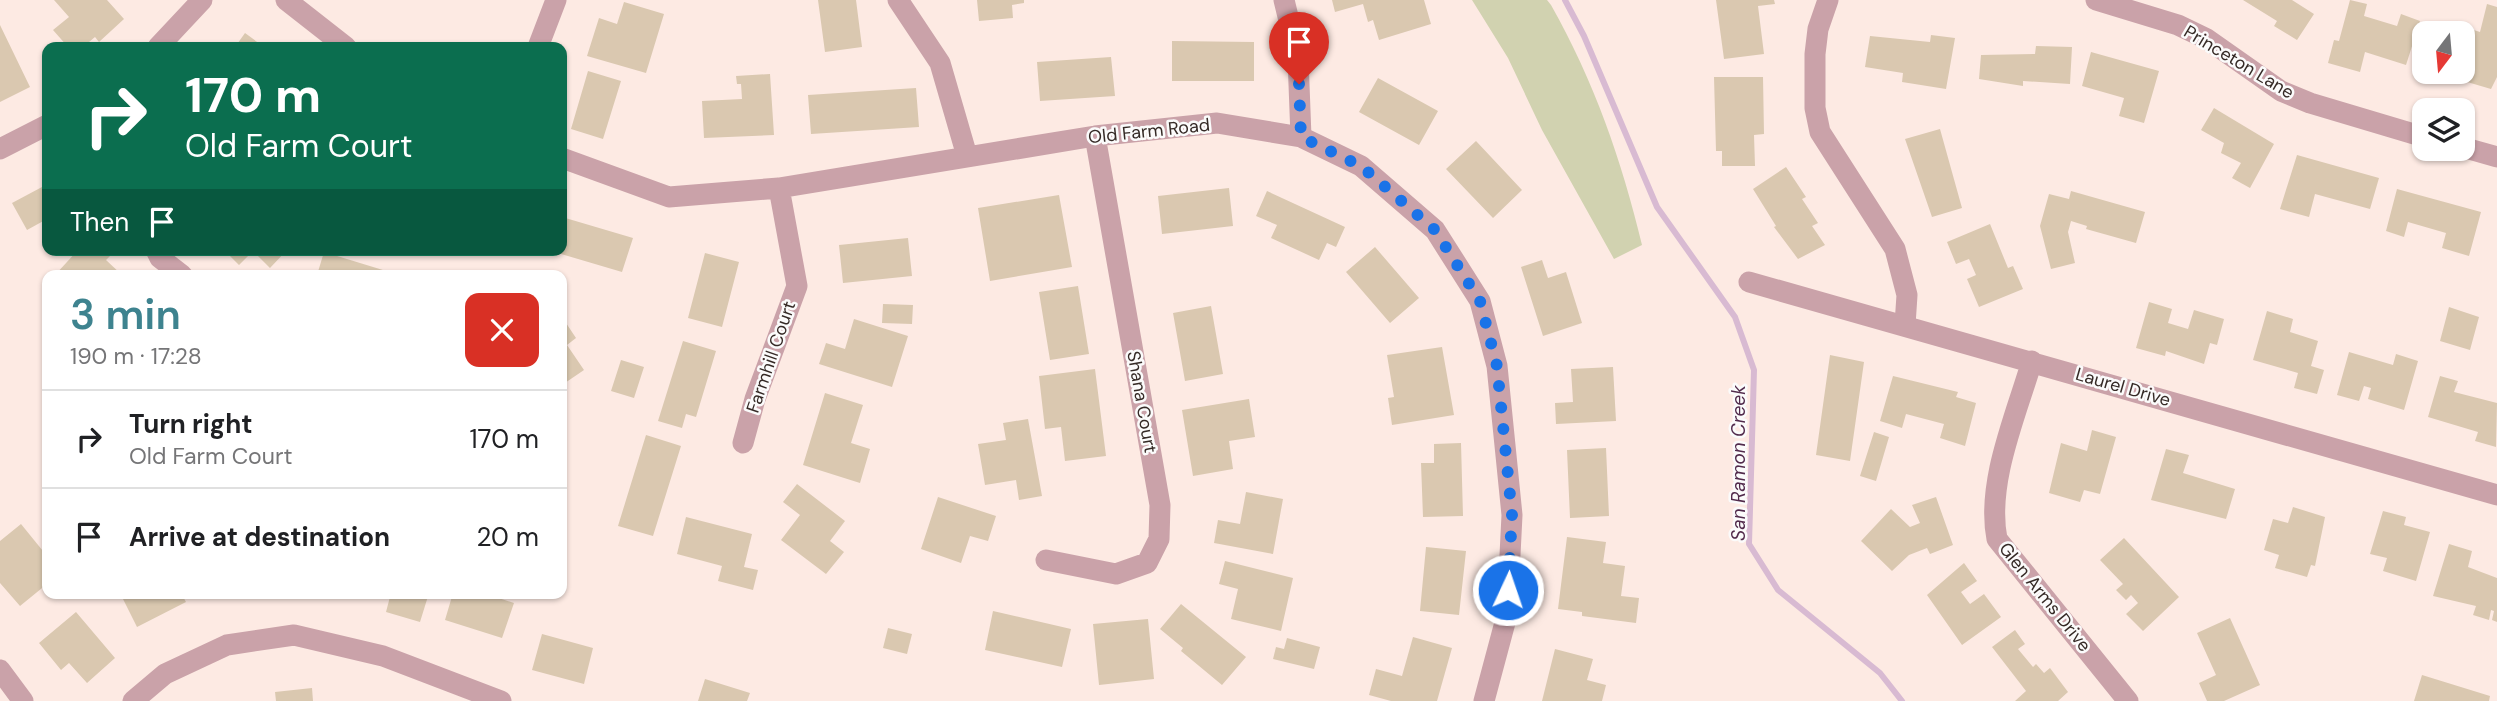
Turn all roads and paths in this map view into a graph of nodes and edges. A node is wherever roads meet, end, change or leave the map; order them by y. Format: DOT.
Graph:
graph roads {
  1 [pos="202,0"];
  2 [pos="286,0"];
  3 [pos="556,0"];
  4 [pos="898,0"];
  5 [pos="1284,0"];
  6 [pos="1828,0"];
  7 [pos="2095,0"];
  8 [pos="163,42"];
  9 [pos="340,42"];
  10 [pos="540,42"];
  11 [pos="42,128"];
  12 [pos="2412,133"];
  13 [pos="1095,136"];
  14 [pos="1301,137"];
  15 [pos="0,149"];
  16 [pos="2475,151"];
  17 [pos="967,156"];
  18 [pos="2497,157"];
  19 [pos="567,160"];
  20 [pos="779,188"];
  21 [pos="159,256"];
  22 [pos="176,270"];
  23 [pos="1748,282"];
  24 [pos="1905,325"];
  25 [pos="2032,360"];
  26 [pos="743,443"];
  27 [pos="2497,495"];
  28 [pos="1046,559"];
  29 [pos="0,670"];
  30 [pos="23,701"];
  31 [pos="133,701"];
  32 [pos="501,701"];
  33 [pos="1484,701"];
  34 [pos="2128,701"];
  1 -- 8 [label="street"];
  2 -- 9 [label="street"];
  3 -- 10 [label="street"];
  4 -- 17 [label="street"];
  5 -- 14 [label="street"];
  6 -- 24 [label="street"];
  7 -- 12 [label="street, Princeton Lane"];
  11 -- 15 [label="street"];
  13 -- 14 [label="street, Old Farm Road"];
  13 -- 17 [label="street, Old Farm Road"];
  13 -- 28 [label="street, Shana Court"];
  14 -- 33 [label="street, Old Farm Road"];
  16 -- 18 [label="street"];
  17 -- 20 [label="street, Old Farm Road"];
  19 -- 20 [label="street, Old Farm Road"];
  20 -- 26 [label="street, Farmhill Court"];
  21 -- 22 [label="street"];
  23 -- 24 [label="street, Laurel Drive"];
  24 -- 25 [label="street, Laurel Drive"];
  25 -- 27 [label="street, Laurel Drive"];
  25 -- 34 [label="street, Glen Arms Drive"];
  29 -- 30 [label="street"];
  31 -- 32 [label="street"];
}
